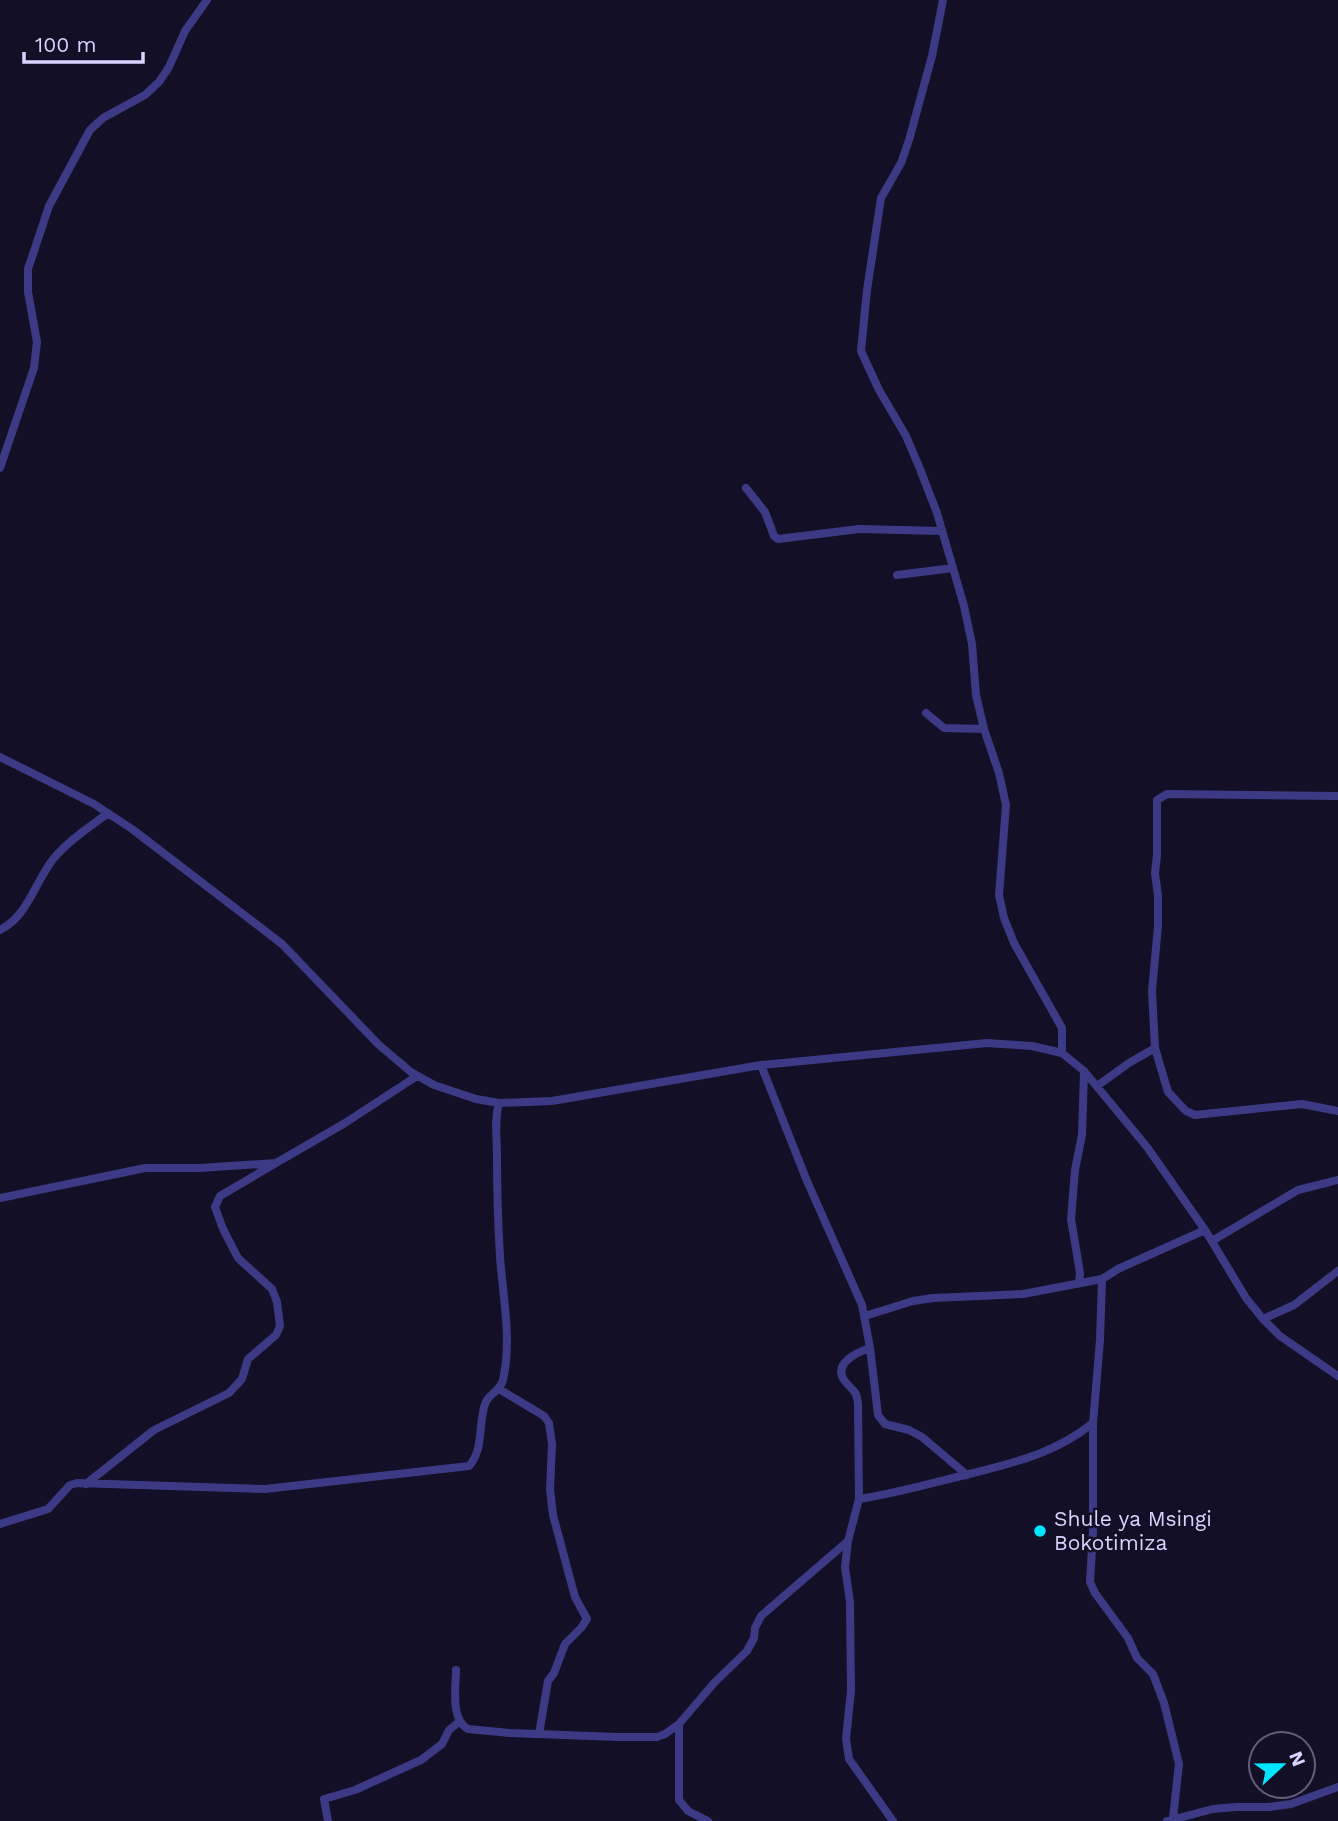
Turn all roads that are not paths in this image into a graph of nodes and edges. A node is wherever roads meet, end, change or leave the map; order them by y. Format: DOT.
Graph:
graph roads {
  1 [pos="207,0"];
  2 [pos="943,0"];
  3 [pos="0,468"];
  4 [pos="746,488"];
  5 [pos="942,531"];
  6 [pos="953,569"];
  7 [pos="897,575"];
  8 [pos="926,713"];
  9 [pos="984,729"];
  10 [pos="0,757"];
  11 [pos="1338,796"];
  12 [pos="108,813"];
  13 [pos="0,930"];
  14 [pos="1155,1048"];
  15 [pos="1062,1053"];
  16 [pos="761,1065"];
  17 [pos="1084,1071"];
  18 [pos="417,1076"];
  19 [pos="1097,1086"];
  20 [pos="499,1103"];
  21 [pos="1338,1111"];
  22 [pos="276,1163"];
  23 [pos="1338,1180"];
  24 [pos="0,1198"];
  25 [pos="1205,1230"];
  26 [pos="1212,1241"];
  27 [pos="1338,1271"];
  28 [pos="1102,1279"];
  29 [pos="1079,1282"];
  30 [pos="865,1316"];
  31 [pos="1263,1319"];
  32 [pos="870,1348"];
  33 [pos="1338,1376"];
  34 [pos="499,1389"];
  35 [pos="1093,1423"];
  36 [pos="967,1475"];
  37 [pos="86,1484"];
  38 [pos="859,1499"];
  39 [pos="0,1524"];
  40 [pos="848,1541"];
  41 [pos="456,1670"];
  42 [pos="460,1721"];
  43 [pos="680,1724"];
  44 [pos="539,1734"];
  45 [pos="1338,1787"];
  46 [pos="1170,1820"];
  47 [pos="328,1821"];
  48 [pos="708,1821"];
  49 [pos="892,1821"];
  1 -- 3 [label="street"];
  2 -- 5 [label="street"];
  4 -- 5 [label="street"];
  5 -- 6 [label="street"];
  6 -- 7 [label="street"];
  6 -- 9 [label="street"];
  8 -- 9 [label="street"];
  9 -- 15 [label="street"];
  10 -- 12 [label="street"];
  11 -- 14 [label="street"];
  12 -- 13 [label="street"];
  12 -- 18 [label="street"];
  14 -- 19 [label="street"];
  14 -- 21 [label="street"];
  15 -- 16 [label="street"];
  15 -- 17 [label="street"];
  16 -- 20 [label="street"];
  16 -- 30 [label="street"];
  17 -- 19 [label="street"];
  17 -- 29 [label="street"];
  18 -- 20 [label="street"];
  18 -- 22 [label="street"];
  19 -- 25 [label="street"];
  20 -- 34 [label="street"];
  22 -- 24 [label="street"];
  22 -- 37 [label="street"];
  23 -- 26 [label="street"];
  25 -- 26 [label="street"];
  25 -- 28 [label="street"];
  26 -- 31 [label="street"];
  27 -- 31 [label="street"];
  28 -- 29 [label="street"];
  28 -- 35 [label="street"];
  29 -- 30 [label="street"];
  30 -- 32 [label="street"];
  31 -- 33 [label="street"];
  32 -- 36 [label="street"];
  32 -- 38 [label="street"];
  34 -- 37 [label="street"];
  34 -- 44 [label="street"];
  35 -- 36 [label="street"];
  35 -- 46 [label="street"];
  36 -- 38 [label="street"];
  37 -- 39 [label="street"];
  38 -- 40 [label="street"];
  40 -- 43 [label="street"];
  40 -- 49 [label="street"];
  41 -- 42 [label="street"];
  42 -- 44 [label="street"];
  42 -- 47 [label="street"];
  43 -- 44 [label="street"];
  43 -- 48 [label="street"];
  45 -- 46 [label="street"];
}
